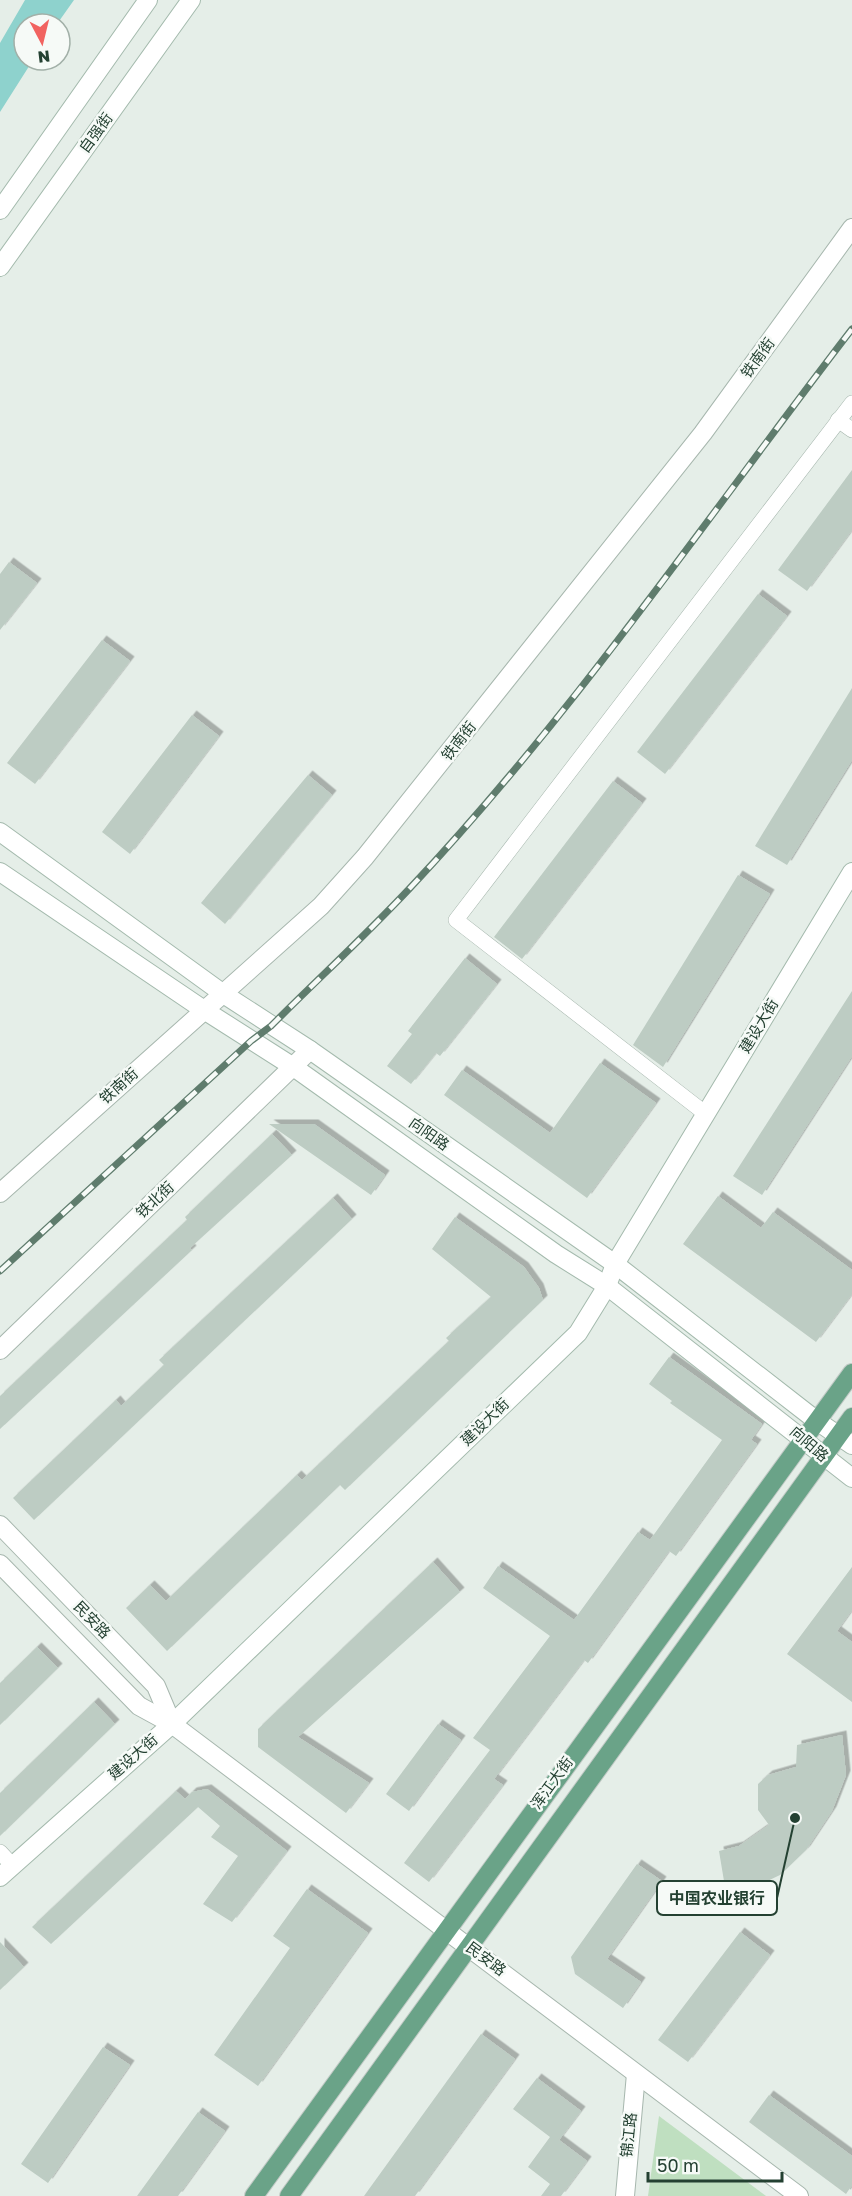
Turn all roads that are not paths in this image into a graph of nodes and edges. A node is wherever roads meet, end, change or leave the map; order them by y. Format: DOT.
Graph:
graph roads {
  1 [pos="148,0"];
  2 [pos="191,0"];
  3 [pos="0,210"];
  4 [pos="852,228"];
  5 [pos="0,267"];
  6 [pos="852,403"];
  7 [pos="838,420"];
  8 [pos="852,430"];
  9 [pos="0,832"];
  10 [pos="0,872"];
  11 [pos="852,872"];
  12 [pos="225,994"];
  13 [pos="204,1010"];
  14 [pos="310,1050"];
  15 [pos="295,1068"];
  16 [pos="706,1114"];
  17 [pos="0,1193"];
  18 [pos="615,1264"];
  19 [pos="607,1286"];
  20 [pos="0,1350"];
  21 [pos="852,1373"];
  22 [pos="852,1417"];
  23 [pos="817,1421"];
  24 [pos="804,1438"];
  25 [pos="845,1440"];
  26 [pos="822,1456"];
  27 [pos="852,1478"];
  28 [pos="0,1525"];
  29 [pos="0,1564"];
  30 [pos="172,1724"];
  31 [pos="4,1865"];
  32 [pos="446,1929"];
  33 [pos="470,1947"];
  34 [pos="636,2074"];
  35 [pos="254,2196"];
  36 [pos="289,2196"];
  37 [pos="625,2196"];
  38 [pos="799,2196"];
  1 -- 3 [label="main road"];
  2 -- 5 [label="main road, 自强街"];
  4 -- 12 [label="main road, 铁南街"];
  6 -- 7 [label="street"];
  7 -- 8 [label="street"];
  7 -- 16 [label="street"];
  9 -- 12 [label="main road, 向阳路"];
  10 -- 13 [label="main road, 向阳路"];
  11 -- 16 [label="main road, 建设大街"];
  12 -- 13 [label="main road, 铁南街"];
  12 -- 14 [label="main road, 向阳路"];
  13 -- 15 [label="main road, 向阳路"];
  13 -- 17 [label="main road, 铁南街"];
  14 -- 15 [label="main road, 铁北街"];
  14 -- 18 [label="main road, 向阳路"];
  15 -- 19 [label="main road, 向阳路"];
  15 -- 20 [label="main road, 铁北街"];
  16 -- 18 [label="main road, 建设大街"];
  18 -- 19 [label="main road, 建设大街"];
  18 -- 23 [label="main road, 向阳路"];
  19 -- 24 [label="main road, 向阳路"];
  19 -- 30 [label="main road, 建设大街"];
  21 -- 23 [label="main road, 浑江大街"];
  22 -- 25 [label="main road, 浑江大街"];
  23 -- 24 [label="main road, 浑江大街"];
  23 -- 25 [label="main road, 向阳路"];
  24 -- 26 [label="main road, 向阳路"];
  24 -- 32 [label="main road, 浑江大街"];
  25 -- 26 [label="main road, 浑江大街"];
  26 -- 27 [label="main road, 向阳路"];
  26 -- 33 [label="main road, 浑江大街"];
  28 -- 30 [label="main road, 民安路"];
  29 -- 30 [label="main road, 民安路"];
  30 -- 31 [label="main road, 建设大街"];
  30 -- 32 [label="main road, 民安路"];
  32 -- 33 [label="main road, 民安路"];
  32 -- 35 [label="main road, 浑江大街"];
  33 -- 34 [label="main road, 民安路"];
  33 -- 36 [label="main road, 浑江大街"];
  34 -- 37 [label="main road, 锦江路"];
  34 -- 38 [label="main road, 民安路"];
}
